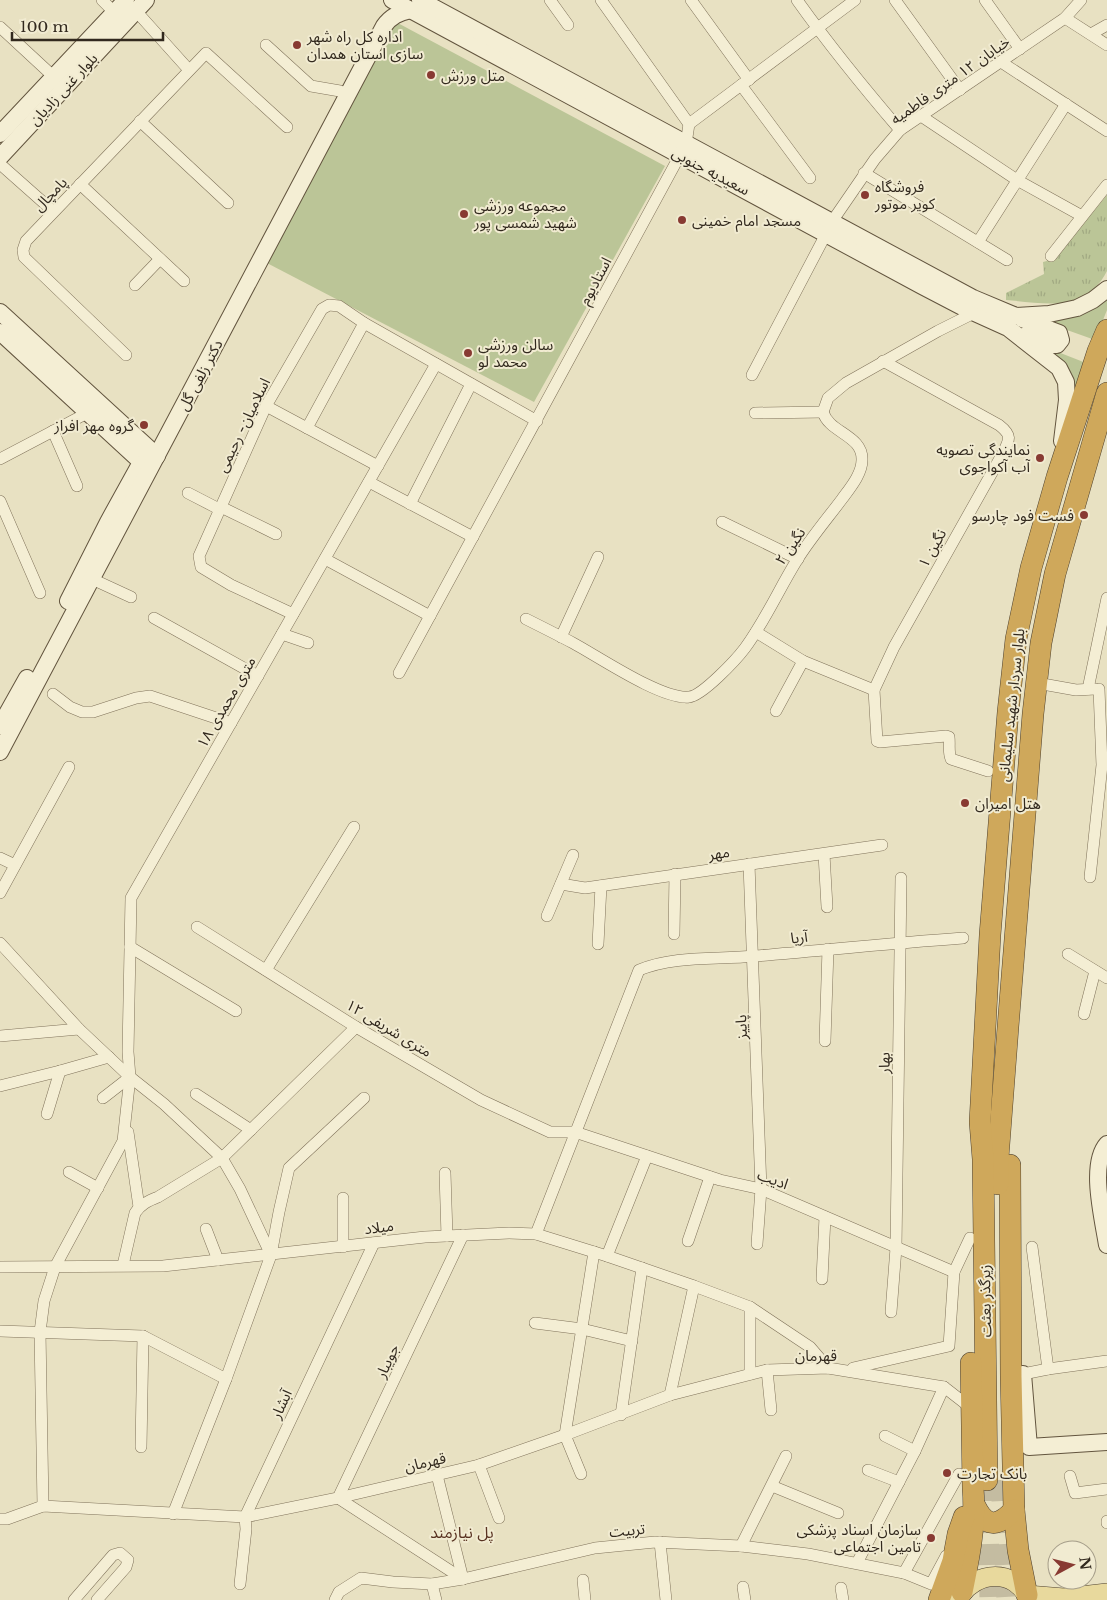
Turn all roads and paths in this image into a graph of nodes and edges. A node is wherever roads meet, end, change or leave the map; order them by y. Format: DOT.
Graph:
graph roads {
  1 [pos="102,0"];
  2 [pos="387,0"];
  3 [pos="392,0"];
  4 [pos="550,0"];
  5 [pos="602,0"];
  6 [pos="691,0"];
  7 [pos="797,0"];
  8 [pos="855,0"];
  9 [pos="896,0"];
  10 [pos="985,0"];
  11 [pos="1077,1"];
  12 [pos="136,4"];
  13 [pos="415,5"];
  14 [pos="114,12"];
  15 [pos="1065,18"];
  16 [pos="568,25"];
  17 [pos="1107,25"];
  18 [pos="0,27"];
  19 [pos="817,28"];
  20 [pos="1091,34"];
  21 [pos="1107,44"];
  22 [pos="266,45"];
  23 [pos="1020,49"];
  24 [pos="1001,62"];
  25 [pos="189,70"];
  26 [pos="54,77"];
  27 [pos="745,82"];
  28 [pos="960,90"];
  29 [pos="340,91"];
  30 [pos="1066,104"];
  31 [pos="921,116"];
  32 [pos="140,121"];
  33 [pos="689,124"];
  34 [pos="287,127"];
  35 [pos="900,130"];
  36 [pos="1107,132"];
  37 [pos="0,134"];
  38 [pos="683,150"];
  39 [pos="0,157"];
  40 [pos="0,164"];
  41 [pos="864,173"];
  42 [pos="810,178"];
  43 [pos="1017,180"];
  44 [pos="80,184"];
  45 [pos="1107,185"];
  46 [pos="228,203"];
  47 [pos="53,211"];
  48 [pos="1082,216"];
  49 [pos="829,228"];
  50 [pos="978,242"];
  51 [pos="1051,256"];
  52 [pos="160,259"];
  53 [pos="1007,260"];
  54 [pos="184,281"];
  55 [pos="135,285"];
  56 [pos="1107,289"];
  57 [pos="974,313"];
  58 [pos="1012,322"];
  59 [pos="364,323"];
  60 [pos="4,327"];
  61 [pos="1107,330"];
  62 [pos="126,356"];
  63 [pos="883,361"];
  64 [pos="436,364"];
  65 [pos="752,375"];
  66 [pos="471,384"];
  67 [pos="1107,393"];
  68 [pos="266,406"];
  69 [pos="94,409"];
  70 [pos="823,412"];
  71 [pos="755,413"];
  72 [pos="1107,418"];
  73 [pos="537,421"];
  74 [pos="307,428"];
  75 [pos="52,431"];
  76 [pos="1092,449"];
  77 [pos="143,455"];
  78 [pos="0,459"];
  79 [pos="378,466"];
  80 [pos="1057,477"];
  81 [pos="369,482"];
  82 [pos="77,486"];
  83 [pos="188,494"];
  84 [pos="0,501"];
  85 [pos="410,504"];
  86 [pos="220,508"];
  87 [pos="722,522"];
  88 [pos="276,534"];
  89 [pos="473,537"];
  90 [pos="598,557"];
  91 [pos="325,559"];
  92 [pos="798,559"];
  93 [pos="92,579"];
  94 [pos="40,593"];
  95 [pos="131,597"];
  96 [pos="1107,598"];
  97 [pos="293,614"];
  98 [pos="430,616"];
  99 [pos="154,618"];
  100 [pos="526,619"];
  101 [pos="756,632"];
  102 [pos="282,634"];
  103 [pos="561,637"];
  104 [pos="308,643"];
  105 [pos="803,661"];
  106 [pos="399,673"];
  107 [pos="258,676"];
  108 [pos="1037,683"];
  109 [pos="1098,688"];
  110 [pos="874,690"];
  111 [pos="53,694"];
  112 [pos="776,711"];
  113 [pos="231,723"];
  114 [pos="0,726"];
  115 [pos="0,752"];
  116 [pos="69,767"];
  117 [pos="988,771"];
  118 [pos="354,827"];
  119 [pos="998,843"];
  120 [pos="882,845"];
  121 [pos="1022,847"];
  122 [pos="824,854"];
  123 [pos="573,855"];
  124 [pos="0,858"];
  125 [pos="749,864"];
  126 [pos="15,865"];
  127 [pos="676,874"];
  128 [pos="1090,877"];
  129 [pos="901,878"];
  130 [pos="560,884"];
  131 [pos="601,886"];
  132 [pos="0,893"];
  133 [pos="827,907"];
  134 [pos="547,916"];
  135 [pos="197,928"];
  136 [pos="674,934"];
  137 [pos="963,938"];
  138 [pos="900,942"];
  139 [pos="0,943"];
  140 [pos="598,944"];
  141 [pos="130,947"];
  142 [pos="828,949"];
  143 [pos="1068,954"];
  144 [pos="753,956"];
  145 [pos="266,970"];
  146 [pos="1095,971"];
  147 [pos="1107,978"];
  148 [pos="236,1011"];
  149 [pos="1084,1014"];
  150 [pos="356,1027"];
  151 [pos="79,1029"];
  152 [pos="0,1036"];
  153 [pos="825,1041"];
  154 [pos="108,1057"];
  155 [pos="60,1071"];
  156 [pos="130,1077"];
  157 [pos="0,1086"];
  158 [pos="196,1094"];
  159 [pos="103,1098"];
  160 [pos="364,1098"];
  161 [pos="47,1114"];
  162 [pos="126,1116"];
  163 [pos="980,1122"];
  164 [pos="1002,1123"];
  165 [pos="251,1130"];
  166 [pos="575,1132"];
  167 [pos="1107,1144"];
  168 [pos="647,1156"];
  169 [pos="222,1158"];
  170 [pos="69,1172"];
  171 [pos="445,1174"];
  172 [pos="710,1177"];
  173 [pos="98,1188"];
  174 [pos="762,1189"];
  175 [pos="343,1198"];
  176 [pos="139,1207"];
  177 [pos="826,1217"];
  178 [pos="206,1229"];
  179 [pos="536,1234"];
  180 [pos="447,1236"];
  181 [pos="463,1236"];
  182 [pos="970,1238"];
  183 [pos="688,1241"];
  184 [pos="374,1243"];
  185 [pos="757,1244"];
  186 [pos="1107,1245"];
  187 [pos="1032,1246"];
  188 [pos="343,1247"];
  189 [pos="896,1248"];
  190 [pos="594,1252"];
  191 [pos="272,1254"];
  192 [pos="607,1256"];
  193 [pos="218,1260"];
  194 [pos="124,1265"];
  195 [pos="0,1267"];
  196 [pos="55,1267"];
  197 [pos="642,1268"];
  198 [pos="954,1272"];
  199 [pos="822,1279"];
  200 [pos="694,1286"];
  201 [pos="750,1307"];
  202 [pos="891,1312"];
  203 [pos="535,1322"];
  204 [pos="582,1329"];
  205 [pos="0,1331"];
  206 [pos="40,1332"];
  207 [pos="143,1336"];
  208 [pos="632,1341"];
  209 [pos="1107,1361"];
  210 [pos="828,1368"];
  211 [pos="1048,1369"];
  212 [pos="767,1370"];
  213 [pos="846,1370"];
  214 [pos="750,1374"];
  215 [pos="1017,1375"];
  216 [pos="226,1379"];
  217 [pos="944,1387"];
  218 [pos="670,1395"];
  219 [pos="971,1408"];
  220 [pos="771,1410"];
  221 [pos="621,1415"];
  222 [pos="565,1435"];
  223 [pos="885,1436"];
  224 [pos="1107,1442"];
  225 [pos="141,1447"];
  226 [pos="916,1452"];
  227 [pos="786,1456"];
  228 [pos="479,1465"];
  229 [pos="868,1470"];
  230 [pos="581,1474"];
  231 [pos="436,1475"];
  232 [pos="1070,1476"];
  233 [pos="899,1482"];
  234 [pos="979,1485"];
  235 [pos="772,1486"];
  236 [pos="1107,1489"];
  237 [pos="338,1498"];
  238 [pos="43,1506"];
  239 [pos="1014,1510"];
  240 [pos="838,1513"];
  241 [pos="173,1514"];
  242 [pos="245,1517"];
  243 [pos="499,1518"];
  244 [pos="0,1519"];
  245 [pos="660,1542"];
  246 [pos="741,1546"];
  247 [pos="858,1563"];
  248 [pos="904,1573"];
  249 [pos="463,1579"];
  250 [pos="582,1580"];
  251 [pos="240,1584"];
  252 [pos="432,1584"];
  253 [pos="743,1587"];
  254 [pos="841,1588"];
  255 [pos="935,1592"];
  256 [pos="1107,1593"];
  257 [pos="960,1596"];
  258 [pos="1028,1598"];
  259 [pos="74,1600"];
  260 [pos="97,1600"];
  261 [pos="335,1600"];
  262 [pos="436,1600"];
  263 [pos="585,1600"];
  264 [pos="666,1600"];
  265 [pos="745,1600"];
  266 [pos="842,1600"];
  1 -- 14 [label="street"];
  2 -- 29 [label="main road, دکتر زلفی گل"];
  3 -- 13 [label="main road, سعیدیه جنوبی"];
  4 -- 16 [label="street"];
  5 -- 33 [label="street"];
  6 -- 27 [label="street"];
  7 -- 19 [label="street"];
  8 -- 19 [label="street"];
  9 -- 28 [label="street"];
  10 -- 23 [label="street"];
  11 -- 15 [label="street, خیابان ۱۲ متری فاطمیه"];
  12 -- 14 [label="main road, بلوار غنی زادیان"];
  12 -- 25 [label="street"];
  12 -- 39 [label="main road, بلوار غنی زادیان"];
  13 -- 38 [label="main road, سعیدیه جنوبی"];
  13 -- 77 [label="main road, دکتر زلفی گل"];
  14 -- 26 [label="main road, بلوار غنی زادیان"];
  15 -- 20 [label="street"];
  15 -- 23 [label="street, خیابان ۱۲ متری فاطمیه"];
  17 -- 20 [label="street"];
  18 -- 26 [label="street"];
  19 -- 27 [label="street"];
  19 -- 35 [label="street"];
  20 -- 21 [label="street"];
  22 -- 29 [label="street"];
  23 -- 24 [label="street, خیابان ۱۲ متری فاطمیه"];
  24 -- 28 [label="street, خیابان ۱۲ متری فاطمیه"];
  24 -- 30 [label="street"];
  25 -- 32 [label="street, پامچال"];
  25 -- 34 [label="street, پامچال"];
  26 -- 37 [label="main road, بلوار غنی زادیان"];
  27 -- 33 [label="street"];
  27 -- 42 [label="street"];
  28 -- 31 [label="street, خیابان ۱۲ متری فاطمیه"];
  29 -- 77 [label="main road, دکتر زلفی گل"];
  30 -- 36 [label="street"];
  30 -- 43 [label="street"];
  31 -- 35 [label="street, خیابان ۱۲ متری فاطمیه"];
  31 -- 43 [label="street"];
  32 -- 44 [label="street, پامچال"];
  32 -- 46 [label="street"];
  33 -- 38 [label="street, استادیوم"];
  35 -- 41 [label="street, خیابان ۱۲ متری فاطمیه"];
  38 -- 49 [label="main road, سعیدیه جنوبی"];
  38 -- 73 [label="street, استادیوم"];
  40 -- 47 [label="street"];
  41 -- 49 [label="street, خیابان ۱۲ متری فاطمیه"];
  41 -- 50 [label="street"];
  43 -- 48 [label="street"];
  43 -- 50 [label="street"];
  44 -- 47 [label="street, پامچال"];
  44 -- 52 [label="street"];
  45 -- 48 [label="street"];
  47 -- 62 [label="street, پامچال"];
  48 -- 51 [label="street"];
  49 -- 57 [label="main road, سعیدیه جنوبی"];
  49 -- 58 [label="main road, سعیدیه جنوبی"];
  49 -- 65 [label="street, خیابان ۱۲ متری فاطمیه"];
  50 -- 53 [label="street"];
  52 -- 54 [label="street"];
  52 -- 55 [label="street"];
  56 -- 58 [label="main road, سعیدیه جنوبی"];
  57 -- 58 [label="main road, سعیدیه جنوبی"];
  57 -- 63 [label="street"];
  58 -- 80 [label="main road, سعیدیه جنوبی"];
  59 -- 64 [label="street"];
  59 -- 68 [label="street, اسلامیان- رحیمی"];
  59 -- 74 [label="street"];
  60 -- 69 [label="main road"];
  61 -- 80 [label="highway, بلوار سردار شهید سلیمانی"];
  63 -- 70 [label="street"];
  63 -- 110 [label="street, نگین ۱"];
  64 -- 66 [label="street"];
  64 -- 79 [label="street, ۱۸ متری محمدی"];
  66 -- 73 [label="street"];
  66 -- 85 [label="street"];
  67 -- 76 [label="highway, بلوار سردار شهید سلیمانی"];
  68 -- 74 [label="street"];
  68 -- 86 [label="street, اسلامیان- رحیمی"];
  69 -- 75 [label="street"];
  69 -- 77 [label="main road"];
  70 -- 71 [label="street"];
  70 -- 92 [label="street, نگین ۲"];
  72 -- 76 [label="main road"];
  73 -- 89 [label="street, استادیوم"];
  74 -- 79 [label="street"];
  75 -- 78 [label="street"];
  75 -- 82 [label="street"];
  76 -- 108 [label="highway, بلوار سردار شهید سلیمانی"];
  77 -- 93 [label="main road, دکتر زلفی گل"];
  77 -- 114 [label="main road, دکتر زلفی گل"];
  79 -- 81 [label="street, ۱۸ متری محمدی"];
  80 -- 119 [label="highway, بلوار سردار شهید سلیمانی"];
  81 -- 85 [label="street"];
  81 -- 91 [label="street, ۱۸ متری محمدی"];
  83 -- 86 [label="street"];
  84 -- 94 [label="street"];
  85 -- 89 [label="street"];
  86 -- 88 [label="street"];
  86 -- 97 [label="street, اسلامیان- رحیمی"];
  87 -- 92 [label="street"];
  89 -- 98 [label="street, استادیوم"];
  90 -- 103 [label="street"];
  91 -- 97 [label="street, ۱۸ متری محمدی"];
  91 -- 98 [label="street"];
  92 -- 101 [label="street, نگین ۲"];
  93 -- 95 [label="street"];
  93 -- 115 [label="main road, دکتر زلفی گل"];
  96 -- 109 [label="street"];
  97 -- 102 [label="street, ۱۸ متری محمدی"];
  98 -- 106 [label="street, استادیوم"];
  99 -- 107 [label="street"];
  100 -- 103 [label="street"];
  101 -- 103 [label="street, نگین ۲"];
  101 -- 105 [label="street"];
  102 -- 104 [label="street"];
  102 -- 107 [label="street, ۱۸ متری محمدی"];
  105 -- 110 [label="street"];
  105 -- 112 [label="street"];
  107 -- 113 [label="street, ۱۸ متری محمدی"];
  108 -- 109 [label="street"];
  108 -- 121 [label="highway, بلوار سردار شهید سلیمانی"];
  109 -- 128 [label="street"];
  110 -- 117 [label="street"];
  111 -- 113 [label="street"];
  113 -- 141 [label="street, ۱۸ متری محمدی"];
  116 -- 126 [label="street"];
  118 -- 145 [label="street"];
  119 -- 121 [label="highway"];
  119 -- 163 [label="highway, بلوار سردار شهید سلیمانی"];
  120 -- 122 [label="street, مهر"];
  121 -- 164 [label="highway, بلوار سردار شهید سلیمانی"];
  122 -- 125 [label="street, مهر"];
  122 -- 133 [label="street"];
  123 -- 130 [label="street"];
  124 -- 126 [label="street"];
  125 -- 127 [label="street, مهر"];
  125 -- 144 [label="street, پاییز"];
  126 -- 132 [label="street"];
  127 -- 131 [label="street, مهر"];
  127 -- 136 [label="street"];
  129 -- 138 [label="street, بهار"];
  130 -- 131 [label="street, مهر"];
  130 -- 134 [label="street"];
  131 -- 140 [label="street"];
  135 -- 145 [label="street, ۱۲ متری شریفی"];
  137 -- 138 [label="street, آریا"];
  138 -- 142 [label="street, آریا"];
  138 -- 189 [label="street, بهار"];
  139 -- 151 [label="street"];
  141 -- 148 [label="street"];
  141 -- 156 [label="street, ۱۸ متری محمدی"];
  142 -- 144 [label="street, آریا"];
  142 -- 153 [label="street"];
  143 -- 146 [label="street"];
  144 -- 166 [label="street, آریا"];
  144 -- 174 [label="street, پاییز"];
  145 -- 150 [label="street, ۱۲ متری شریفی"];
  146 -- 147 [label="street"];
  146 -- 149 [label="street"];
  150 -- 165 [label="street"];
  150 -- 166 [label="street, ۱۲ متری شریفی"];
  151 -- 152 [label="street"];
  151 -- 154 [label="street"];
  154 -- 155 [label="street"];
  154 -- 156 [label="street"];
  155 -- 157 [label="street"];
  155 -- 161 [label="street"];
  156 -- 159 [label="street"];
  156 -- 162 [label="street, ۱۸ متری محمدی"];
  156 -- 169 [label="street"];
  158 -- 165 [label="street"];
  160 -- 191 [label="street"];
  162 -- 173 [label="street"];
  162 -- 176 [label="street"];
  163 -- 182 [label="highway"];
  163 -- 234 [label="highway, زیرگذر بعثت"];
  164 -- 215 [label="highway"];
  164 -- 234 [label="highway, زیرگذر بعثت"];
  165 -- 169 [label="street"];
  166 -- 168 [label="street, ادیب"];
  166 -- 179 [label="street"];
  167 -- 186 [label="main road"];
  168 -- 172 [label="street, ادیب"];
  168 -- 192 [label="street"];
  169 -- 176 [label="street"];
  169 -- 191 [label="street"];
  170 -- 173 [label="street"];
  171 -- 180 [label="street"];
  172 -- 174 [label="street, ادیب"];
  172 -- 183 [label="street"];
  173 -- 196 [label="street"];
  174 -- 177 [label="street, ادیب"];
  174 -- 185 [label="street, پاییز"];
  175 -- 188 [label="street"];
  176 -- 194 [label="street"];
  177 -- 189 [label="street, ادیب"];
  177 -- 199 [label="street"];
  178 -- 193 [label="street"];
  179 -- 181 [label="street, میلاد"];
  179 -- 190 [label="street, میلاد"];
  180 -- 181 [label="street, میلاد"];
  180 -- 184 [label="street, میلاد"];
  181 -- 237 [label="street, جویبار"];
  182 -- 198 [label="street"];
  182 -- 219 [label="highway"];
  184 -- 188 [label="street, میلاد"];
  184 -- 242 [label="street, آبشار"];
  187 -- 211 [label="street"];
  188 -- 191 [label="street, میلاد"];
  189 -- 198 [label="street, ادیب"];
  189 -- 202 [label="street, بهار"];
  190 -- 192 [label="street, میلاد"];
  190 -- 204 [label="street"];
  191 -- 193 [label="street, میلاد"];
  191 -- 216 [label="street"];
  192 -- 197 [label="street, میلاد"];
  193 -- 194 [label="street, میلاد"];
  194 -- 196 [label="street, میلاد"];
  195 -- 196 [label="street, میلاد"];
  196 -- 206 [label="street"];
  197 -- 200 [label="street, میلاد"];
  197 -- 208 [label="street"];
  198 -- 213 [label="street"];
  200 -- 201 [label="street, میلاد"];
  200 -- 218 [label="street"];
  201 -- 210 [label="street, میلاد"];
  201 -- 214 [label="street"];
  203 -- 204 [label="street"];
  204 -- 208 [label="street"];
  204 -- 222 [label="street"];
  205 -- 206 [label="street"];
  206 -- 207 [label="street"];
  206 -- 238 [label="street"];
  207 -- 216 [label="street"];
  207 -- 225 [label="street"];
  208 -- 221 [label="street"];
  209 -- 211 [label="street"];
  210 -- 212 [label="street, قهرمان"];
  210 -- 213 [label="street, قهرمان"];
  211 -- 215 [label="street"];
  212 -- 214 [label="street, قهرمان"];
  212 -- 220 [label="street"];
  213 -- 217 [label="street, قهرمان"];
  214 -- 218 [label="street, قهرمان"];
  215 -- 224 [label="main road"];
  215 -- 239 [label="highway"];
  216 -- 241 [label="street"];
  217 -- 219 [label="street"];
  217 -- 226 [label="street"];
  218 -- 221 [label="street, قهرمان"];
  219 -- 234 [label="highway"];
  221 -- 222 [label="street, قهرمان"];
  222 -- 228 [label="street, قهرمان"];
  222 -- 230 [label="street"];
  223 -- 226 [label="street"];
  226 -- 233 [label="street"];
  227 -- 235 [label="street"];
  228 -- 231 [label="street, قهرمان"];
  228 -- 243 [label="street"];
  229 -- 233 [label="street"];
  231 -- 237 [label="street, قهرمان"];
  231 -- 249 [label="street"];
  232 -- 236 [label="street"];
  233 -- 247 [label="street"];
  234 -- 239 [label="highway"];
  234 -- 248 [label="street"];
  234 -- 255 [label="highway"];
  234 -- 257 [label="highway"];
  235 -- 240 [label="street"];
  235 -- 246 [label="street"];
  237 -- 242 [label="street, قهرمان"];
  237 -- 249 [label="street"];
  238 -- 241 [label="street, قهرمان"];
  238 -- 244 [label="street, قهرمان"];
  239 -- 258 [label="highway"];
  241 -- 242 [label="street, قهرمان"];
  242 -- 251 [label="street, آبشار"];
  245 -- 246 [label="street, تربیت"];
  245 -- 249 [label="street, تربیت"];
  245 -- 264 [label="street"];
  246 -- 247 [label="street, تربیت"];
  247 -- 248 [label="street, تربیت"];
  248 -- 255 [label="street, تربیت"];
  249 -- 252 [label="street, تربیت"];
  250 -- 263 [label="street"];
  252 -- 261 [label="street, تربیت"];
  252 -- 262 [label="street"];
  253 -- 265 [label="street"];
  254 -- 266 [label="street"];
  256 -- 258 [label="main road"];
  257 -- 258 [label="main road"];
  259 -- 260 [label="street"];
}
